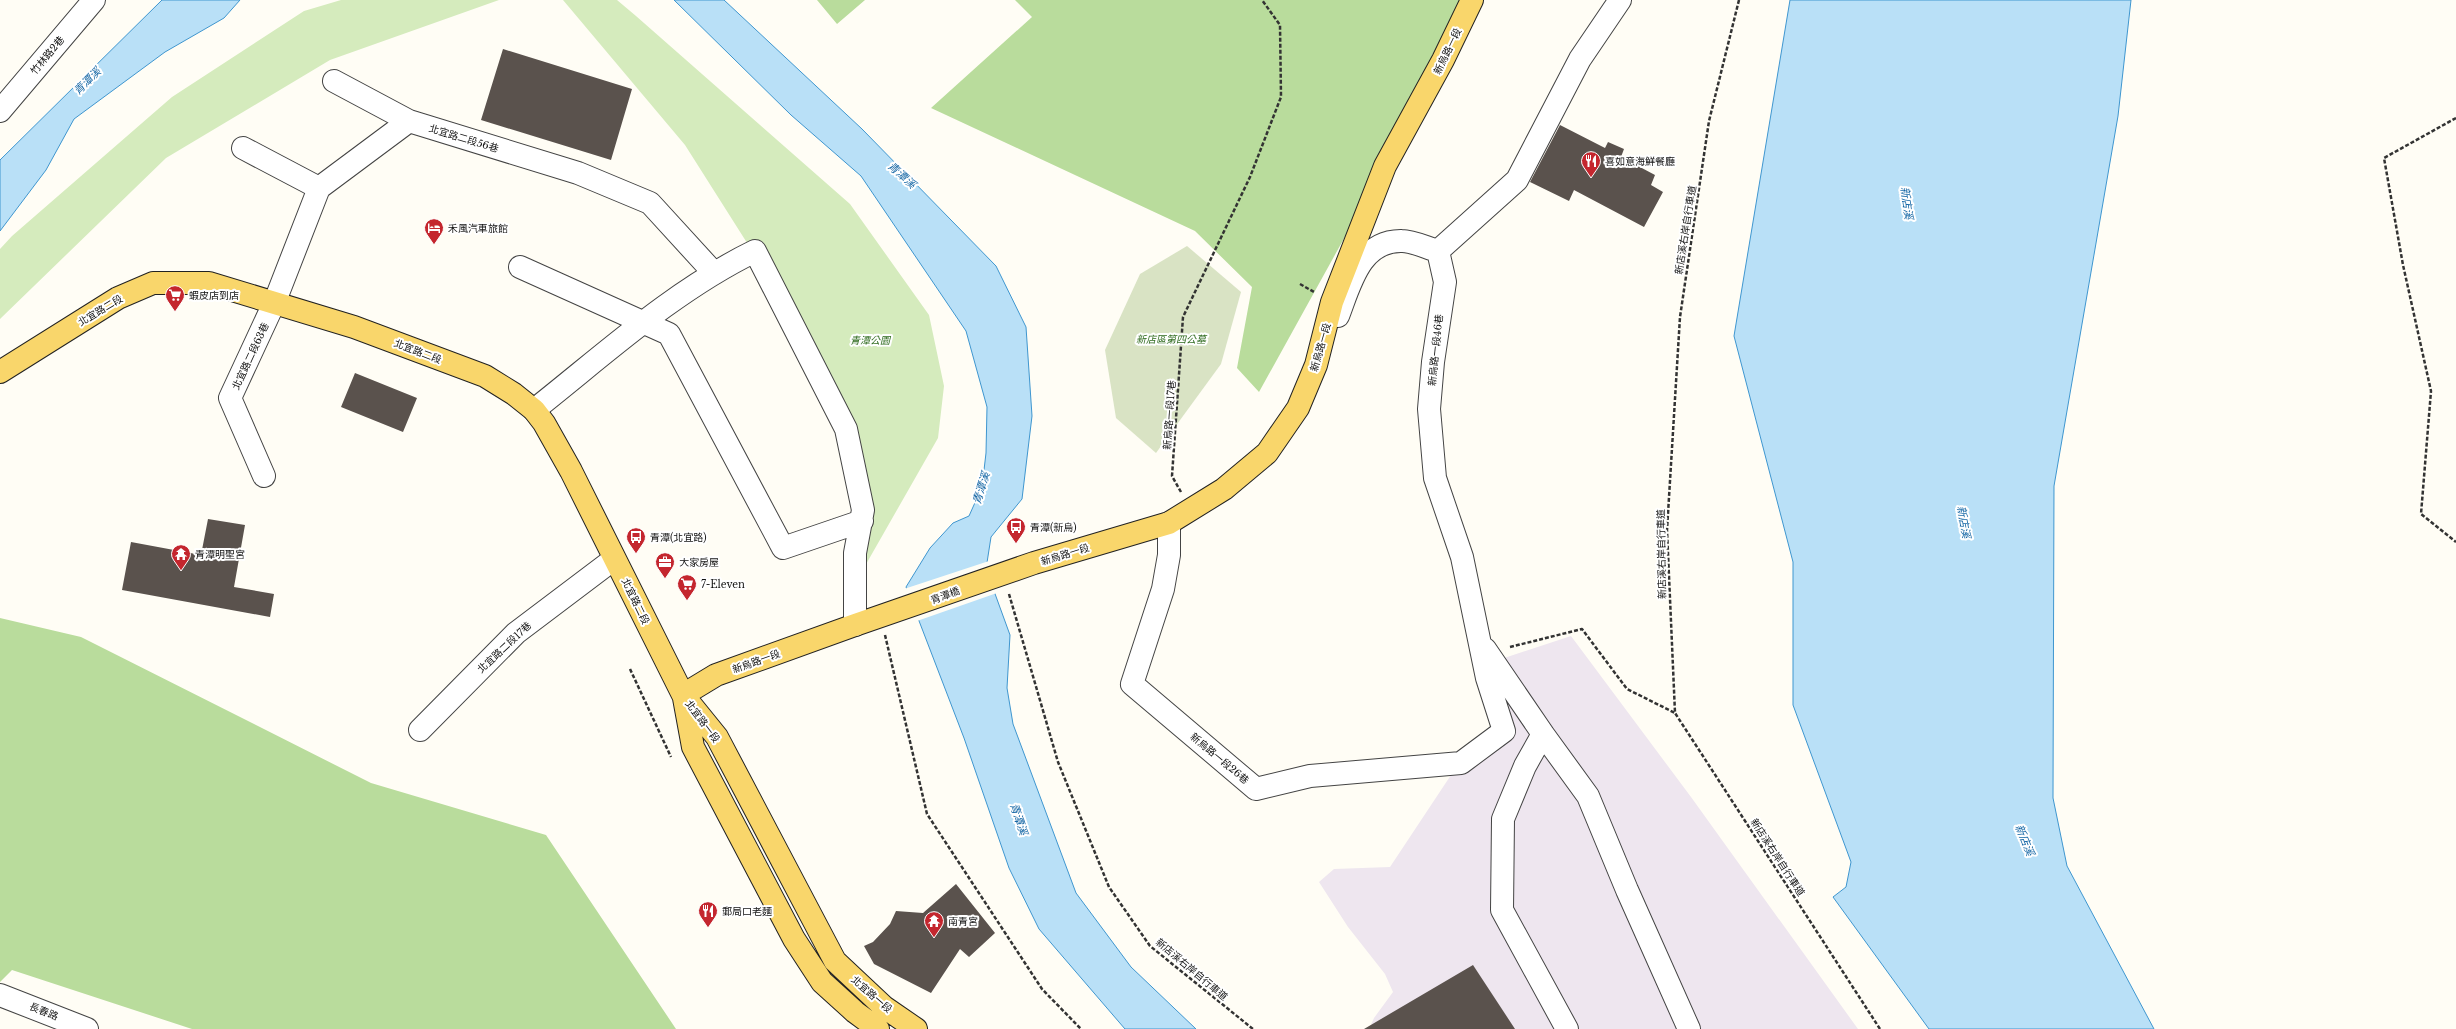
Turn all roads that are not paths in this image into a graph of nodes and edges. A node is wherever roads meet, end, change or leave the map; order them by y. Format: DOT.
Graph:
graph roads {
  1 [pos="94,0"];
  2 [pos="1472,0"];
  3 [pos="1620,0"];
  4 [pos="334,81"];
  5 [pos="0,111"];
  6 [pos="409,121"];
  7 [pos="243,148"];
  8 [pos="319,188"];
  9 [pos="1438,251"];
  10 [pos="520,267"];
  11 [pos="714,273"];
  12 [pos="275,301"];
  13 [pos="641,322"];
  14 [pos="1316,365"];
  15 [pos="0,372"];
  16 [pos="534,410"];
  17 [pos="264,476"];
  18 [pos="862,521"];
  19 [pos="1169,523"];
  20 [pos="614,559"];
  21 [pos="1034,563"];
  22 [pos="855,625"];
  23 [pos="1480,642"];
  24 [pos="683,695"];
  25 [pos="420,730"];
  26 [pos="1543,734"];
  27 [pos="0,995"];
  28 [pos="87,1029"];
  29 [pos="878,1029"];
  30 [pos="916,1029"];
  31 [pos="1567,1029"];
  32 [pos="1689,1029"];
  1 -- 5 [label="street, 竹林路2巷"];
  2 -- 14 [label="main road, 新烏路一段"];
  3 -- 9 [label="street"];
  4 -- 6 [label="street, 北宜路二段56巷"];
  6 -- 8 [label="street"];
  6 -- 11 [label="street, 北宜路二段56巷"];
  7 -- 8 [label="street"];
  8 -- 12 [label="street"];
  9 -- 14 [label="street"];
  9 -- 23 [label="street, 新烏路一段46巷"];
  10 -- 13 [label="street"];
  11 -- 13 [label="street"];
  11 -- 18 [label="street"];
  12 -- 15 [label="main road, 北宜路二段"];
  12 -- 16 [label="main road, 北宜路二段"];
  12 -- 17 [label="street, 北宜路二段63巷"];
  13 -- 16 [label="street"];
  13 -- 18 [label="street"];
  14 -- 19 [label="main road, 新烏路一段"];
  16 -- 20 [label="main road, 北宜路二段"];
  18 -- 22 [label="street"];
  19 -- 21 [label="main road, 新烏路一段"];
  19 -- 23 [label="street, 新烏路一段26巷"];
  20 -- 24 [label="main road, 北宜路二段"];
  20 -- 25 [label="street, 北宜路二段17巷"];
  21 -- 22 [label="main road, 青潭橋"];
  22 -- 24 [label="main road, 新烏路一段"];
  23 -- 26 [label="street"];
  24 -- 29 [label="main road, 北宜路一段"];
  24 -- 30 [label="main road, 北宜路一段"];
  26 -- 31 [label="street"];
  26 -- 32 [label="street"];
  27 -- 28 [label="street, 長春路"];
}
